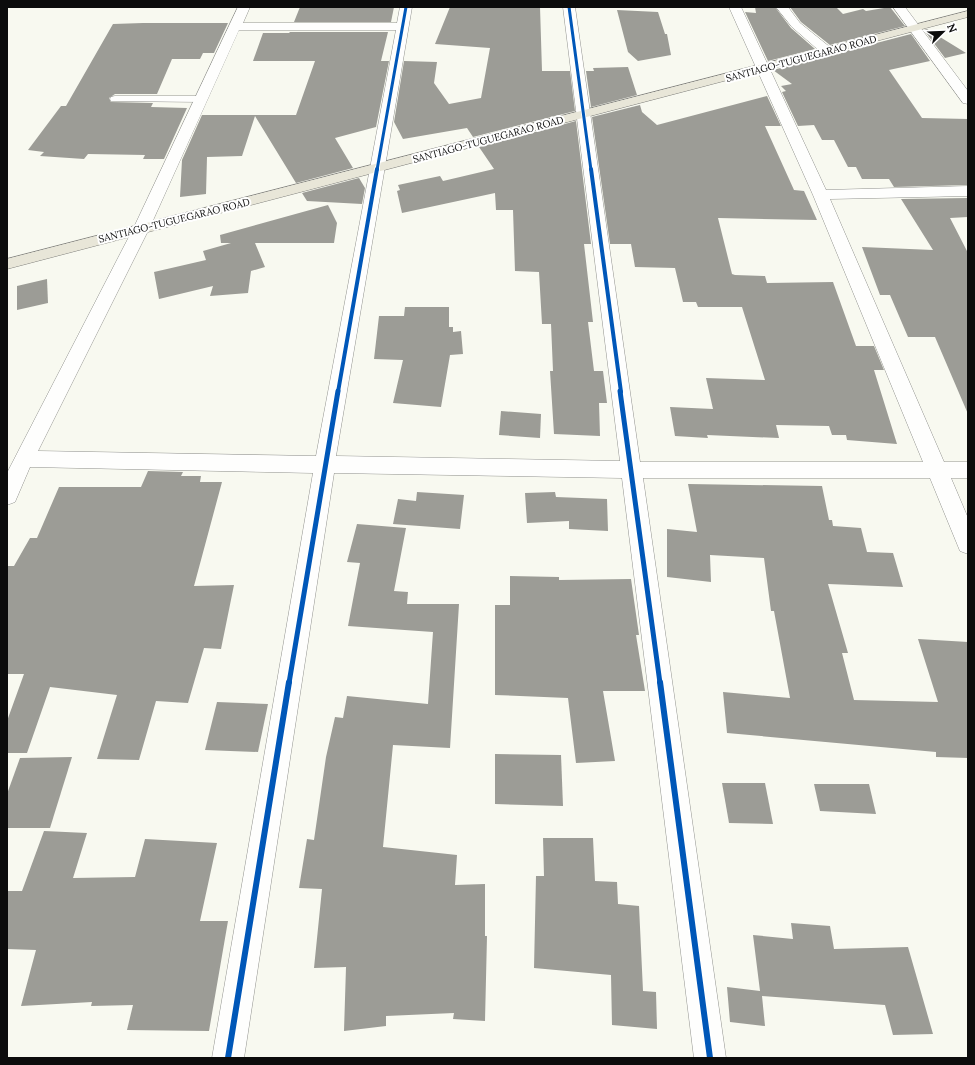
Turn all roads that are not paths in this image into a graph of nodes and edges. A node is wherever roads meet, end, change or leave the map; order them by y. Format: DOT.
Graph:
graph roads {
  1 [pos="244,7"];
  2 [pos="569,7"];
  3 [pos="735,7"];
  4 [pos="782,7"];
  5 [pos="899,7"];
  6 [pos="968,14"];
  7 [pos="404,17"];
  8 [pos="235,26"];
  9 [pos="916,28"];
  10 [pos="827,51"];
  11 [pos="762,68"];
  12 [pos="115,99"];
  13 [pos="202,99"];
  14 [pos="968,100"];
  15 [pos="584,114"];
  16 [pos="377,168"];
  17 [pos="968,191"];
  18 [pos="821,195"];
  19 [pos="142,227"];
  20 [pos="7,264"];
  21 [pos="24,459"];
  22 [pos="325,463"];
  23 [pos="630,470"];
  24 [pos="938,470"];
  25 [pos="968,470"];
  26 [pos="7,496"];
  27 [pos="968,544"];
  28 [pos="228,1058"];
  29 [pos="710,1058"];
  1 -- 8 [label="street"];
  2 -- 15 [label="street"];
  3 -- 11 [label="street"];
  4 -- 10 [label="street"];
  5 -- 9 [label="street"];
  6 -- 9 [label="highway, SANTIAGO-TUGUEGARAO ROAD"];
  7 -- 8 [label="street"];
  7 -- 16 [label="street"];
  8 -- 13 [label="street"];
  9 -- 10 [label="highway, SANTIAGO-TUGUEGARAO ROAD"];
  9 -- 14 [label="street"];
  10 -- 11 [label="highway, SANTIAGO-TUGUEGARAO ROAD"];
  11 -- 15 [label="highway, SANTIAGO-TUGUEGARAO ROAD"];
  11 -- 18 [label="street"];
  12 -- 13 [label="lane"];
  13 -- 19 [label="street"];
  15 -- 16 [label="highway, SANTIAGO-TUGUEGARAO ROAD"];
  15 -- 23 [label="street"];
  16 -- 19 [label="highway, SANTIAGO-TUGUEGARAO ROAD"];
  16 -- 22 [label="street"];
  17 -- 18 [label="street"];
  18 -- 24 [label="street"];
  19 -- 20 [label="highway, SANTIAGO-TUGUEGARAO ROAD"];
  19 -- 21 [label="street"];
  21 -- 22 [label="street"];
  21 -- 26 [label="street"];
  22 -- 23 [label="street"];
  22 -- 28 [label="street"];
  23 -- 24 [label="street"];
  23 -- 29 [label="street"];
  24 -- 25 [label="street"];
  24 -- 27 [label="street"];
}
